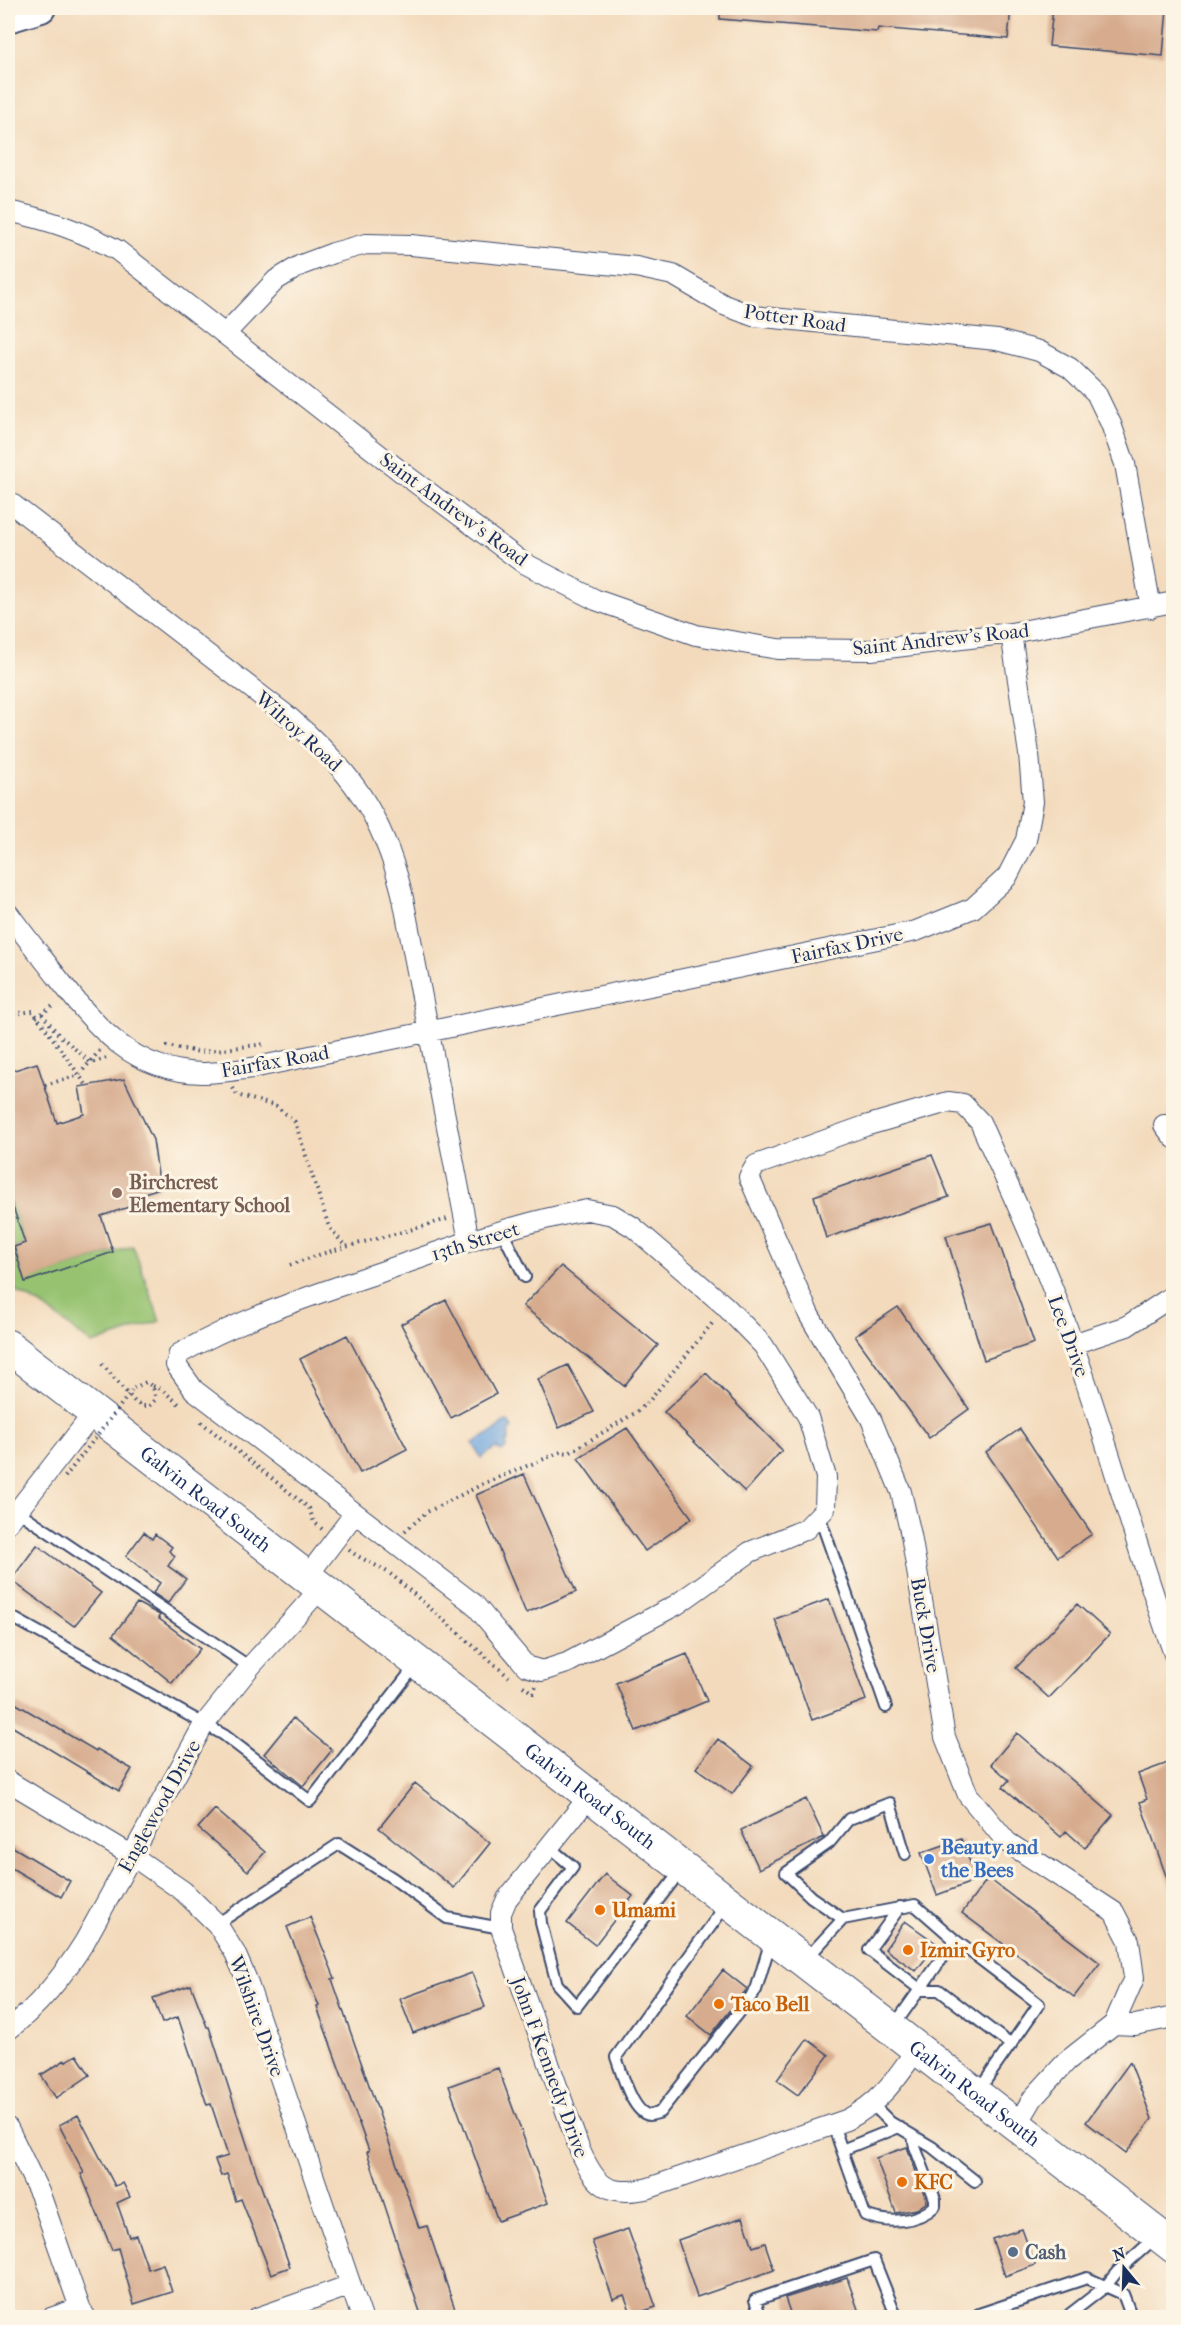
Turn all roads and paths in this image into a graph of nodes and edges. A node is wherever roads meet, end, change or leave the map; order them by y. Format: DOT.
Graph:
graph roads {
  1 [pos="41,8"];
  2 [pos="8,18"];
  3 [pos="8,211"];
  4 [pos="225,334"];
  5 [pos="8,501"];
  6 [pos="1173,603"];
  7 [pos="1151,608"];
  8 [pos="1011,633"];
  9 [pos="8,913"];
  10 [pos="8,1012"];
  11 [pos="428,1032"];
  12 [pos="110,1038"];
  13 [pos="275,1042"];
  14 [pos="160,1045"];
  15 [pos="79,1075"];
  16 [pos="242,1082"];
  17 [pos="45,1085"];
  18 [pos="87,1086"];
  19 [pos="749,1177"];
  20 [pos="464,1213"];
  21 [pos="502,1231"];
  22 [pos="469,1241"];
  23 [pos="346,1247"];
  24 [pos="290,1266"];
  25 [pos="525,1277"];
  26 [pos="1173,1294"];
  27 [pos="725,1306"];
  28 [pos="1073,1344"];
  29 [pos="8,1346"];
  30 [pos="102,1364"];
  31 [pos="93,1414"];
  32 [pos="65,1477"];
  33 [pos="355,1513"];
  34 [pos="819,1515"];
  35 [pos="12,1517"];
  36 [pos="394,1541"];
  37 [pos="314,1583"];
  38 [pos="8,1615"];
  39 [pos="1173,1654"];
  40 [pos="418,1662"];
  41 [pos="250,1667"];
  42 [pos="886,1707"];
  43 [pos="203,1726"];
  44 [pos="8,1781"];
  45 [pos="589,1797"];
  46 [pos="549,1847"];
  47 [pos="905,1854"];
  48 [pos="131,1855"];
  49 [pos="682,1868"];
  50 [pos="728,1903"];
  51 [pos="900,1907"];
  52 [pos="843,1919"];
  53 [pos="218,1924"];
  54 [pos="501,1928"];
  55 [pos="772,1937"];
  56 [pos="955,1940"];
  57 [pos="804,1962"];
  58 [pos="921,1990"];
  59 [pos="1173,2017"];
  60 [pos="1114,2024"];
  61 [pos="8,2030"];
  62 [pos="891,2030"];
  63 [pos="1011,2045"];
  64 [pos="916,2050"];
  65 [pos="976,2096"];
  66 [pos="872,2104"];
  67 [pos="833,2125"];
  68 [pos="899,2127"];
  69 [pos="1016,2127"];
  70 [pos="8,2128"];
  71 [pos="913,2136"];
  72 [pos="842,2150"];
  73 [pos="975,2181"];
  74 [pos="1166,2241"];
  75 [pos="351,2285"];
  76 [pos="1105,2287"];
  77 [pos="83,2313"];
  78 [pos="979,2314"];
  79 [pos="1070,2316"];
  80 [pos="51,2318"];
  81 [pos="257,2318"];
  82 [pos="362,2318"];
  83 [pos="761,2318"];
  84 [pos="897,2318"];
  85 [pos="1058,2318"];
  86 [pos="1131,2318"];
  1 -- 2 [label="main road"];
  3 -- 4 [label="street, Saint Andrew's Road"];
  4 -- 7 [label="street, Potter Road"];
  4 -- 8 [label="street, Saint Andrew's Road"];
  5 -- 11 [label="street, Wilroy Road"];
  6 -- 7 [label="street, Saint Andrew's Road"];
  7 -- 8 [label="street, Saint Andrew's Road"];
  8 -- 11 [label="street, Fairfax Drive"];
  9 -- 12 [label="street, Fairfax Road"];
  10 -- 15 [label="path"];
  11 -- 12 [label="street, Fairfax Road"];
  11 -- 20 [label="street, Wilroy Road"];
  12 -- 15 [label="path"];
  13 -- 14 [label="path"];
  15 -- 17 [label="path"];
  15 -- 18 [label="path"];
  16 -- 23 [label="path"];
  19 -- 28 [label="street, Lee Drive"];
  19 -- 60 [label="street, Buck Drive"];
  20 -- 22 [label="street, Wilroy Road"];
  20 -- 23 [label="path"];
  21 -- 22 [label="street, 13th Street"];
  21 -- 25 [label="lane"];
  21 -- 27 [label="street, 13th Street"];
  22 -- 33 [label="street, 13th Street"];
  23 -- 24 [label="path"];
  26 -- 28 [label="street"];
  27 -- 34 [label="street, 13th Street"];
  27 -- 36 [label="path"];
  28 -- 39 [label="street, Lee Drive"];
  29 -- 31 [label="main road, Galvin Road South"];
  30 -- 32 [label="path, bridge"];
  31 -- 35 [label="street"];
  31 -- 37 [label="main road, Galvin Road South"];
  33 -- 36 [label="street"];
  33 -- 37 [label="street, Englewood Drive"];
  34 -- 36 [label="street"];
  34 -- 42 [label="lane"];
  35 -- 41 [label="lane"];
  37 -- 40 [label="main road, Galvin Road South"];
  37 -- 41 [label="street, Englewood Drive"];
  38 -- 43 [label="lane"];
  40 -- 43 [label="lane"];
  40 -- 45 [label="main road, Galvin Road South"];
  41 -- 43 [label="street, Englewood Drive"];
  43 -- 48 [label="street, Englewood Drive"];
  44 -- 48 [label="street, Wilshire Drive"];
  45 -- 46 [label="street"];
  45 -- 49 [label="main road, Galvin Road South"];
  46 -- 49 [label="lane"];
  46 -- 54 [label="street"];
  47 -- 52 [label="lane"];
  48 -- 53 [label="street, Wilshire Drive"];
  48 -- 61 [label="street, Englewood Drive"];
  49 -- 50 [label="main road, Galvin Road South"];
  50 -- 55 [label="main road, Galvin Road South"];
  50 -- 55 [label="lane"];
  51 -- 52 [label="lane"];
  51 -- 56 [label="lane"];
  51 -- 58 [label="lane"];
  52 -- 57 [label="lane"];
  53 -- 54 [label="lane"];
  53 -- 75 [label="street, Wilshire Drive"];
  54 -- 67 [label="street, John F Kennedy Drive"];
  55 -- 57 [label="main road, Galvin Road South"];
  56 -- 58 [label="lane"];
  56 -- 63 [label="lane"];
  57 -- 62 [label="main road, Galvin Road South"];
  58 -- 62 [label="lane"];
  58 -- 63 [label="lane"];
  59 -- 60 [label="street"];
  60 -- 69 [label="street"];
  62 -- 64 [label="main road, Galvin Road South"];
  63 -- 65 [label="lane"];
  64 -- 65 [label="main road, Galvin Road South"];
  64 -- 66 [label="street, John F Kennedy Drive"];
  65 -- 69 [label="main road, Galvin Road South"];
  66 -- 67 [label="street, John F Kennedy Drive"];
  66 -- 68 [label="lane"];
  67 -- 72 [label="lane"];
  68 -- 71 [label="lane"];
  68 -- 72 [label="lane"];
  69 -- 74 [label="main road, Galvin Road South"];
  70 -- 77 [label="street"];
  71 -- 72 [label="lane"];
  71 -- 73 [label="lane"];
  74 -- 76 [label="lane"];
  75 -- 81 [label="street"];
  75 -- 82 [label="street, Wilshire Drive"];
  76 -- 78 [label="lane"];
  76 -- 79 [label="lane"];
  76 -- 86 [label="lane"];
  77 -- 80 [label="street"];
  79 -- 85 [label="lane"];
  83 -- 84 [label="lane"];
}
